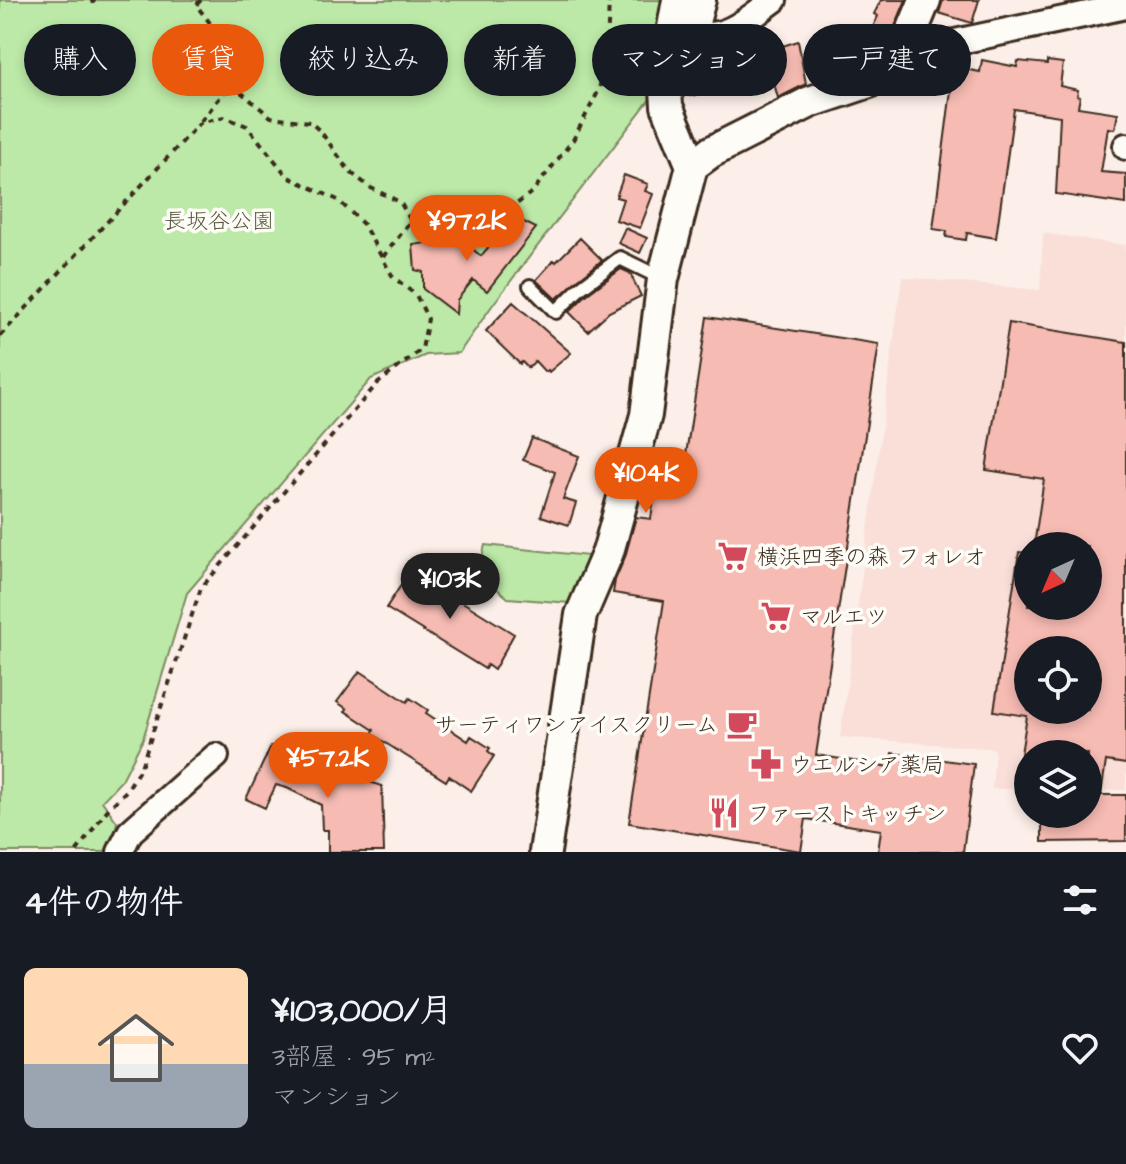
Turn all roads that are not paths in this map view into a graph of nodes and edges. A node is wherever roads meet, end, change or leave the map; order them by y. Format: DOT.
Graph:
graph roads {
  1 [pos="678,0"];
  2 [pos="703,0"];
  3 [pos="774,0"];
  4 [pos="925,0"];
  5 [pos="1126,6"];
  6 [pos="697,24"];
  7 [pos="740,24"];
  8 [pos="915,24"];
  9 [pos="971,39"];
  10 [pos="828,96"];
  11 [pos="692,166"];
  12 [pos="663,279"];
  13 [pos="530,286"];
  14 [pos="216,756"];
  15 [pos="120,852"];
  16 [pos="545,852"];
  1 -- 11 [label="street"];
  2 -- 6 [label="street"];
  3 -- 7 [label="street"];
  4 -- 8 [label="street"];
  5 -- 9 [label="street"];
  10 -- 11 [label="street"];
  11 -- 12 [label="street"];
  12 -- 13 [label="lane"];
  12 -- 16 [label="street"];
  14 -- 15 [label="street"];
}
